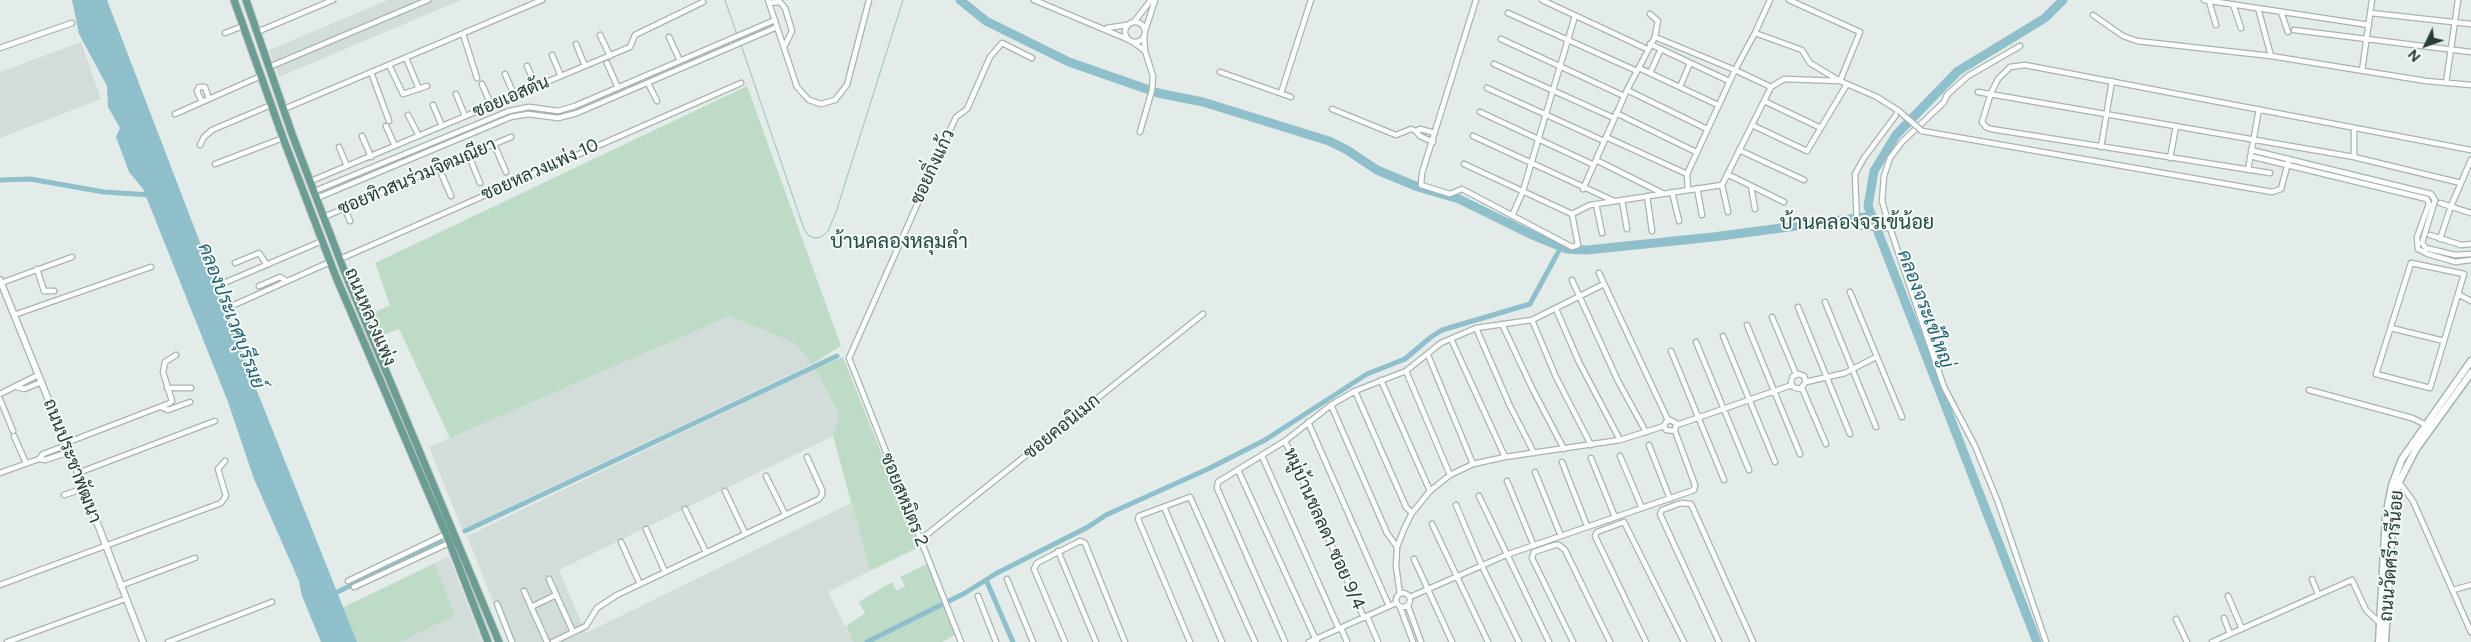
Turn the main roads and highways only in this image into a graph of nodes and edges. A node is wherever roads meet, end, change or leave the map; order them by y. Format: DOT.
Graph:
graph roads {
  1 [pos="234,0"];
  2 [pos="246,0"];
  3 [pos="292,134"];
  4 [pos="283,138"];
  5 [pos="345,273"];
  6 [pos="336,277"];
  7 [pos="2471,361"];
  8 [pos="2471,372"];
  9 [pos="2383,623"];
  10 [pos="488,642"];
  11 [pos="499,642"];
  12 [pos="2379,642"];
  13 [pos="2385,642"];
  1 -- 4 [label="main road, ถนนหลวงแพ่ง"];
  2 -- 3 [label="main road, ถนนหลวงแพ่ง"];
  3 -- 4 [label="main road"];
  3 -- 5 [label="main road, ถนนหลวงแพ่ง"];
  4 -- 6 [label="main road, ถนนหลวงแพ่ง"];
  5 -- 6 [label="main road"];
  5 -- 11 [label="main road, ถนนหลวงแพ่ง"];
  6 -- 10 [label="main road, ถนนหลวงแพ่ง"];
  7 -- 9 [label="main road, ถนนวัดศรีวารีน้อย"];
  8 -- 9 [label="main road, ถนนวัดศรีวารีน้อย"];
  9 -- 12 [label="main road, ถนนวัดศรีวารีน้อย"];
  9 -- 13 [label="main road, ถนนวัดศรีวารีน้อย"];
}
